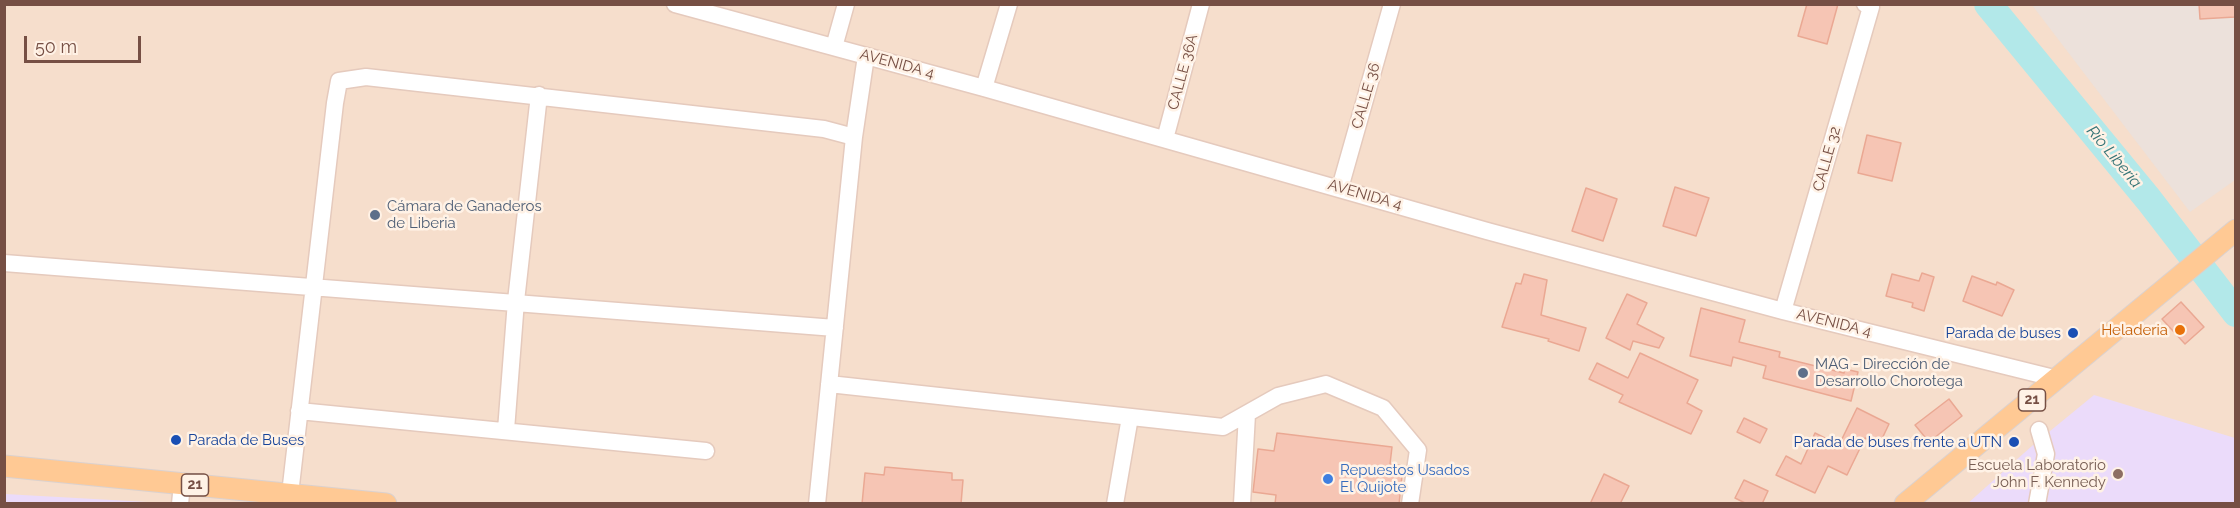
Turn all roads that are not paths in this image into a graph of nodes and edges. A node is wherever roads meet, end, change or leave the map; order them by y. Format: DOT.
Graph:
graph roads {
  1 [pos="675,4"];
  2 [pos="846,4"];
  3 [pos="1009,4"];
  4 [pos="1201,4"];
  5 [pos="1392,4"];
  6 [pos="1868,6"];
  7 [pos="834,47"];
  8 [pos="866,56"];
  9 [pos="984,88"];
  10 [pos="539,95"];
  11 [pos="854,137"];
  12 [pos="1165,139"];
  13 [pos="1340,188"];
  14 [pos="2235,231"];
  15 [pos="4,263"];
  16 [pos="313,288"];
  17 [pos="516,301"];
  18 [pos="1783,311"];
  19 [pos="835,328"];
  20 [pos="2058,379"];
  21 [pos="829,384"];
  22 [pos="299,411"];
  23 [pos="1246,414"];
  24 [pos="1130,417"];
  25 [pos="506,429"];
  26 [pos="2039,430"];
  27 [pos="706,451"];
  28 [pos="4,466"];
  29 [pos="181,494"];
  30 [pos="290,494"];
  31 [pos="386,504"];
  32 [pos="817,504"];
  33 [pos="1115,504"];
  34 [pos="1242,504"];
  35 [pos="1410,504"];
  36 [pos="1905,504"];
  37 [pos="2037,504"];
  1 -- 7 [label="street, AVENIDA 4"];
  2 -- 7 [label="street"];
  3 -- 9 [label="street"];
  4 -- 12 [label="street, CALLE 36A"];
  5 -- 13 [label="street, CALLE 36"];
  6 -- 18 [label="street, CALLE 32"];
  7 -- 8 [label="street, AVENIDA 4"];
  8 -- 9 [label="street, AVENIDA 4"];
  8 -- 11 [label="street"];
  9 -- 12 [label="street, AVENIDA 4"];
  10 -- 11 [label="street"];
  10 -- 16 [label="street"];
  10 -- 17 [label="street"];
  11 -- 19 [label="street"];
  12 -- 13 [label="street, AVENIDA 4"];
  13 -- 18 [label="street, AVENIDA 4"];
  14 -- 20 [label="main road, 21"];
  15 -- 16 [label="street"];
  16 -- 17 [label="street"];
  16 -- 22 [label="street"];
  17 -- 19 [label="street"];
  17 -- 25 [label="street"];
  18 -- 20 [label="street, AVENIDA 4"];
  19 -- 21 [label="street"];
  20 -- 36 [label="main road, 21"];
  21 -- 24 [label="street"];
  21 -- 32 [label="street"];
  22 -- 25 [label="street"];
  22 -- 30 [label="street"];
  23 -- 24 [label="street"];
  23 -- 34 [label="street"];
  23 -- 35 [label="street"];
  24 -- 33 [label="street"];
  25 -- 27 [label="street"];
  26 -- 37 [label="street"];
  28 -- 29 [label="main road, 21"];
  29 -- 30 [label="main road, 21"];
  30 -- 31 [label="main road, 21"];
}
